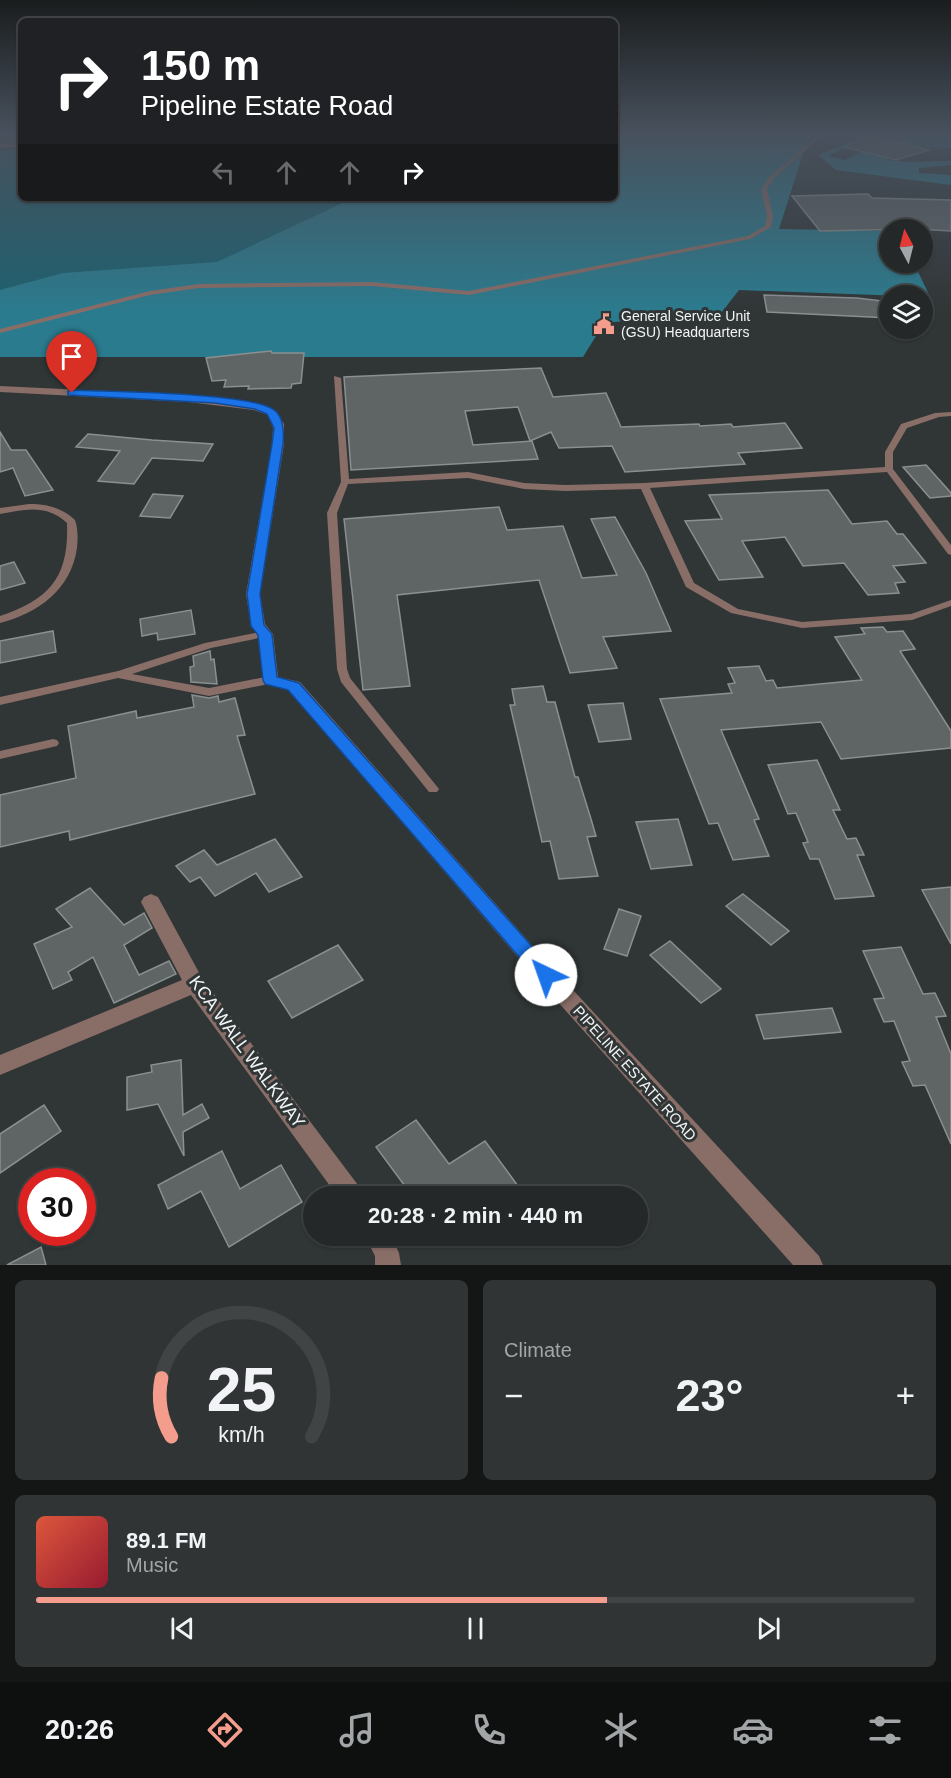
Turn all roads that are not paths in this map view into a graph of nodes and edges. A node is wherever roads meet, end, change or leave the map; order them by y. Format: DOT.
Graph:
graph roads {
  1 [pos="765,194"];
  2 [pos="0,331"];
  3 [pos="337,378"];
  4 [pos="0,389"];
  5 [pos="951,414"];
  6 [pos="889,469"];
  7 [pos="345,482"];
  8 [pos="644,486"];
  9 [pos="0,509"];
  10 [pos="951,552"];
  11 [pos="951,603"];
  12 [pos="0,620"];
  13 [pos="265,634"];
  14 [pos="120,675"];
  15 [pos="270,680"];
  16 [pos="0,701"];
  17 [pos="53,743"];
  18 [pos="0,755"];
  19 [pos="433,789"];
  20 [pos="151,902"];
  21 [pos="195,984"];
  22 [pos="0,1065"];
  23 [pos="345,1186"];
  24 [pos="383,1246"];
  25 [pos="388,1265"];
  26 [pos="810,1265"];
  1 -- 2 [label="lane"];
  3 -- 7 [label="lane"];
  4 -- 13 [label="street"];
  5 -- 6 [label="lane"];
  6 -- 8 [label="lane"];
  6 -- 10 [label="lane"];
  7 -- 8 [label="lane"];
  7 -- 19 [label="lane"];
  8 -- 11 [label="lane"];
  9 -- 12 [label="lane"];
  13 -- 14 [label="lane"];
  13 -- 15 [label="street"];
  14 -- 15 [label="lane"];
  14 -- 16 [label="lane"];
  15 -- 26 [label="street, PIPELINE ESTATE ROAD"];
  17 -- 18 [label="lane"];
  20 -- 21 [label="street, KCA WALL WALKWAY"];
  21 -- 22 [label="street"];
  21 -- 23 [label="street, KCA WALL WALKWAY"];
  24 -- 25 [label="street"];
}
